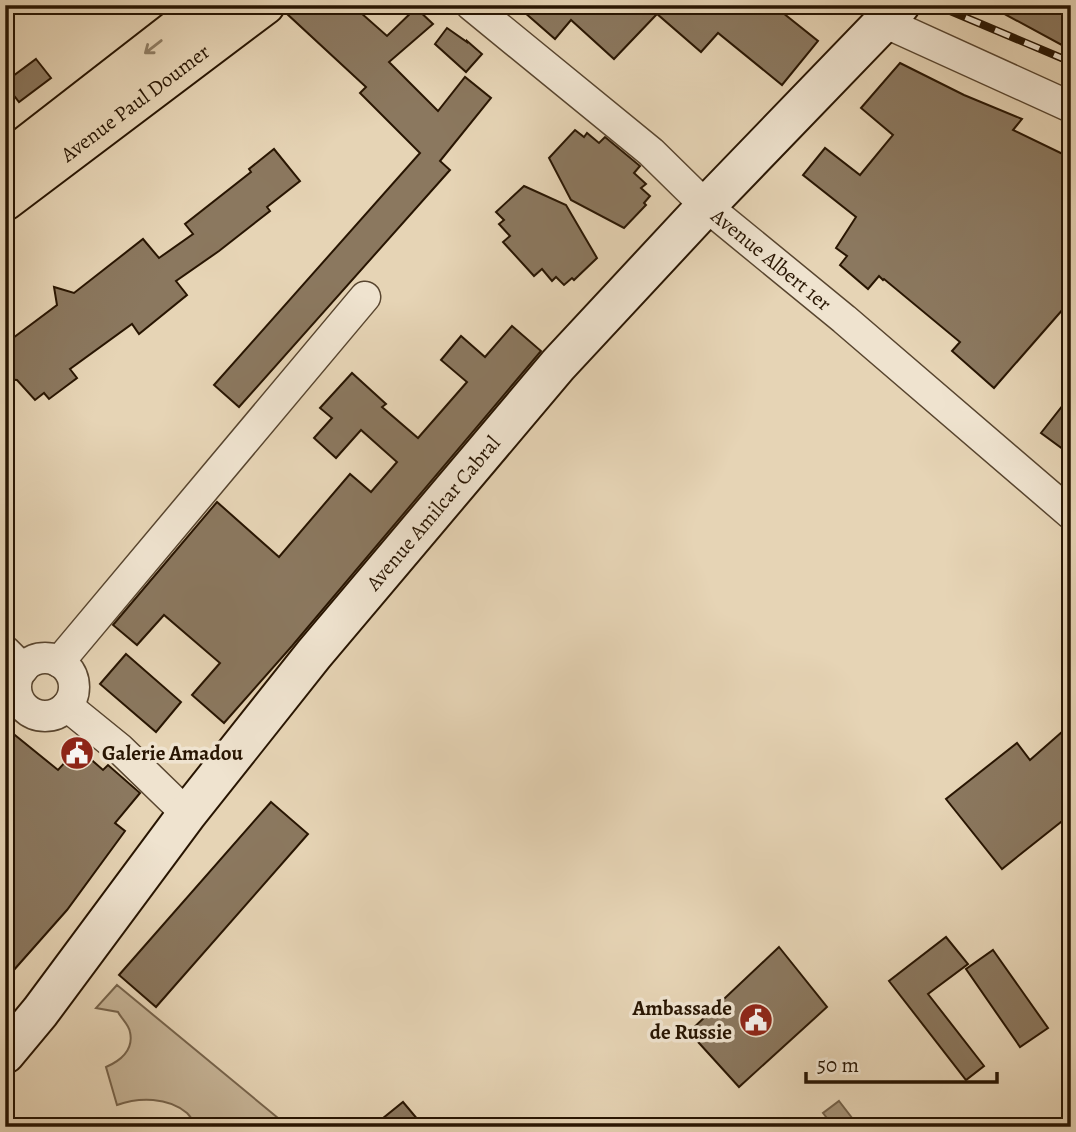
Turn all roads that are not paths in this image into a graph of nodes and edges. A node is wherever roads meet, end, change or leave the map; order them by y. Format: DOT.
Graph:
graph roads {
  1 [pos="207,5"];
  2 [pos="265,5"];
  3 [pos="471,5"];
  4 [pos="892,14"];
  5 [pos="1071,107"];
  6 [pos="5,162"];
  7 [pos="5,201"];
  8 [pos="706,206"];
  9 [pos="365,297"];
  10 [pos="1071,514"];
  11 [pos="14,660"];
  12 [pos="60,662"];
  13 [pos="67,706"];
  14 [pos="14,714"];
  15 [pos="187,814"];
  16 [pos="5,1054"];
  1 -- 6 [label="main road, Avenue Paul Doumer, one-way"];
  2 -- 7 [label="main road, Avenue Paul Doumer"];
  3 -- 8 [label="street, Avenue Albert 1er"];
  4 -- 5 [label="street"];
  4 -- 8 [label="main road, Avenue Amilcar Cabral"];
  8 -- 10 [label="street, Avenue Albert 1er"];
  8 -- 15 [label="main road, Avenue Amilcar Cabral"];
  9 -- 12 [label="street"];
  11 -- 12 [label="street"];
  11 -- 14 [label="street"];
  12 -- 13 [label="street"];
  13 -- 14 [label="street"];
  13 -- 15 [label="street"];
  15 -- 16 [label="main road, Avenue Amilcar Cabral"];
}
